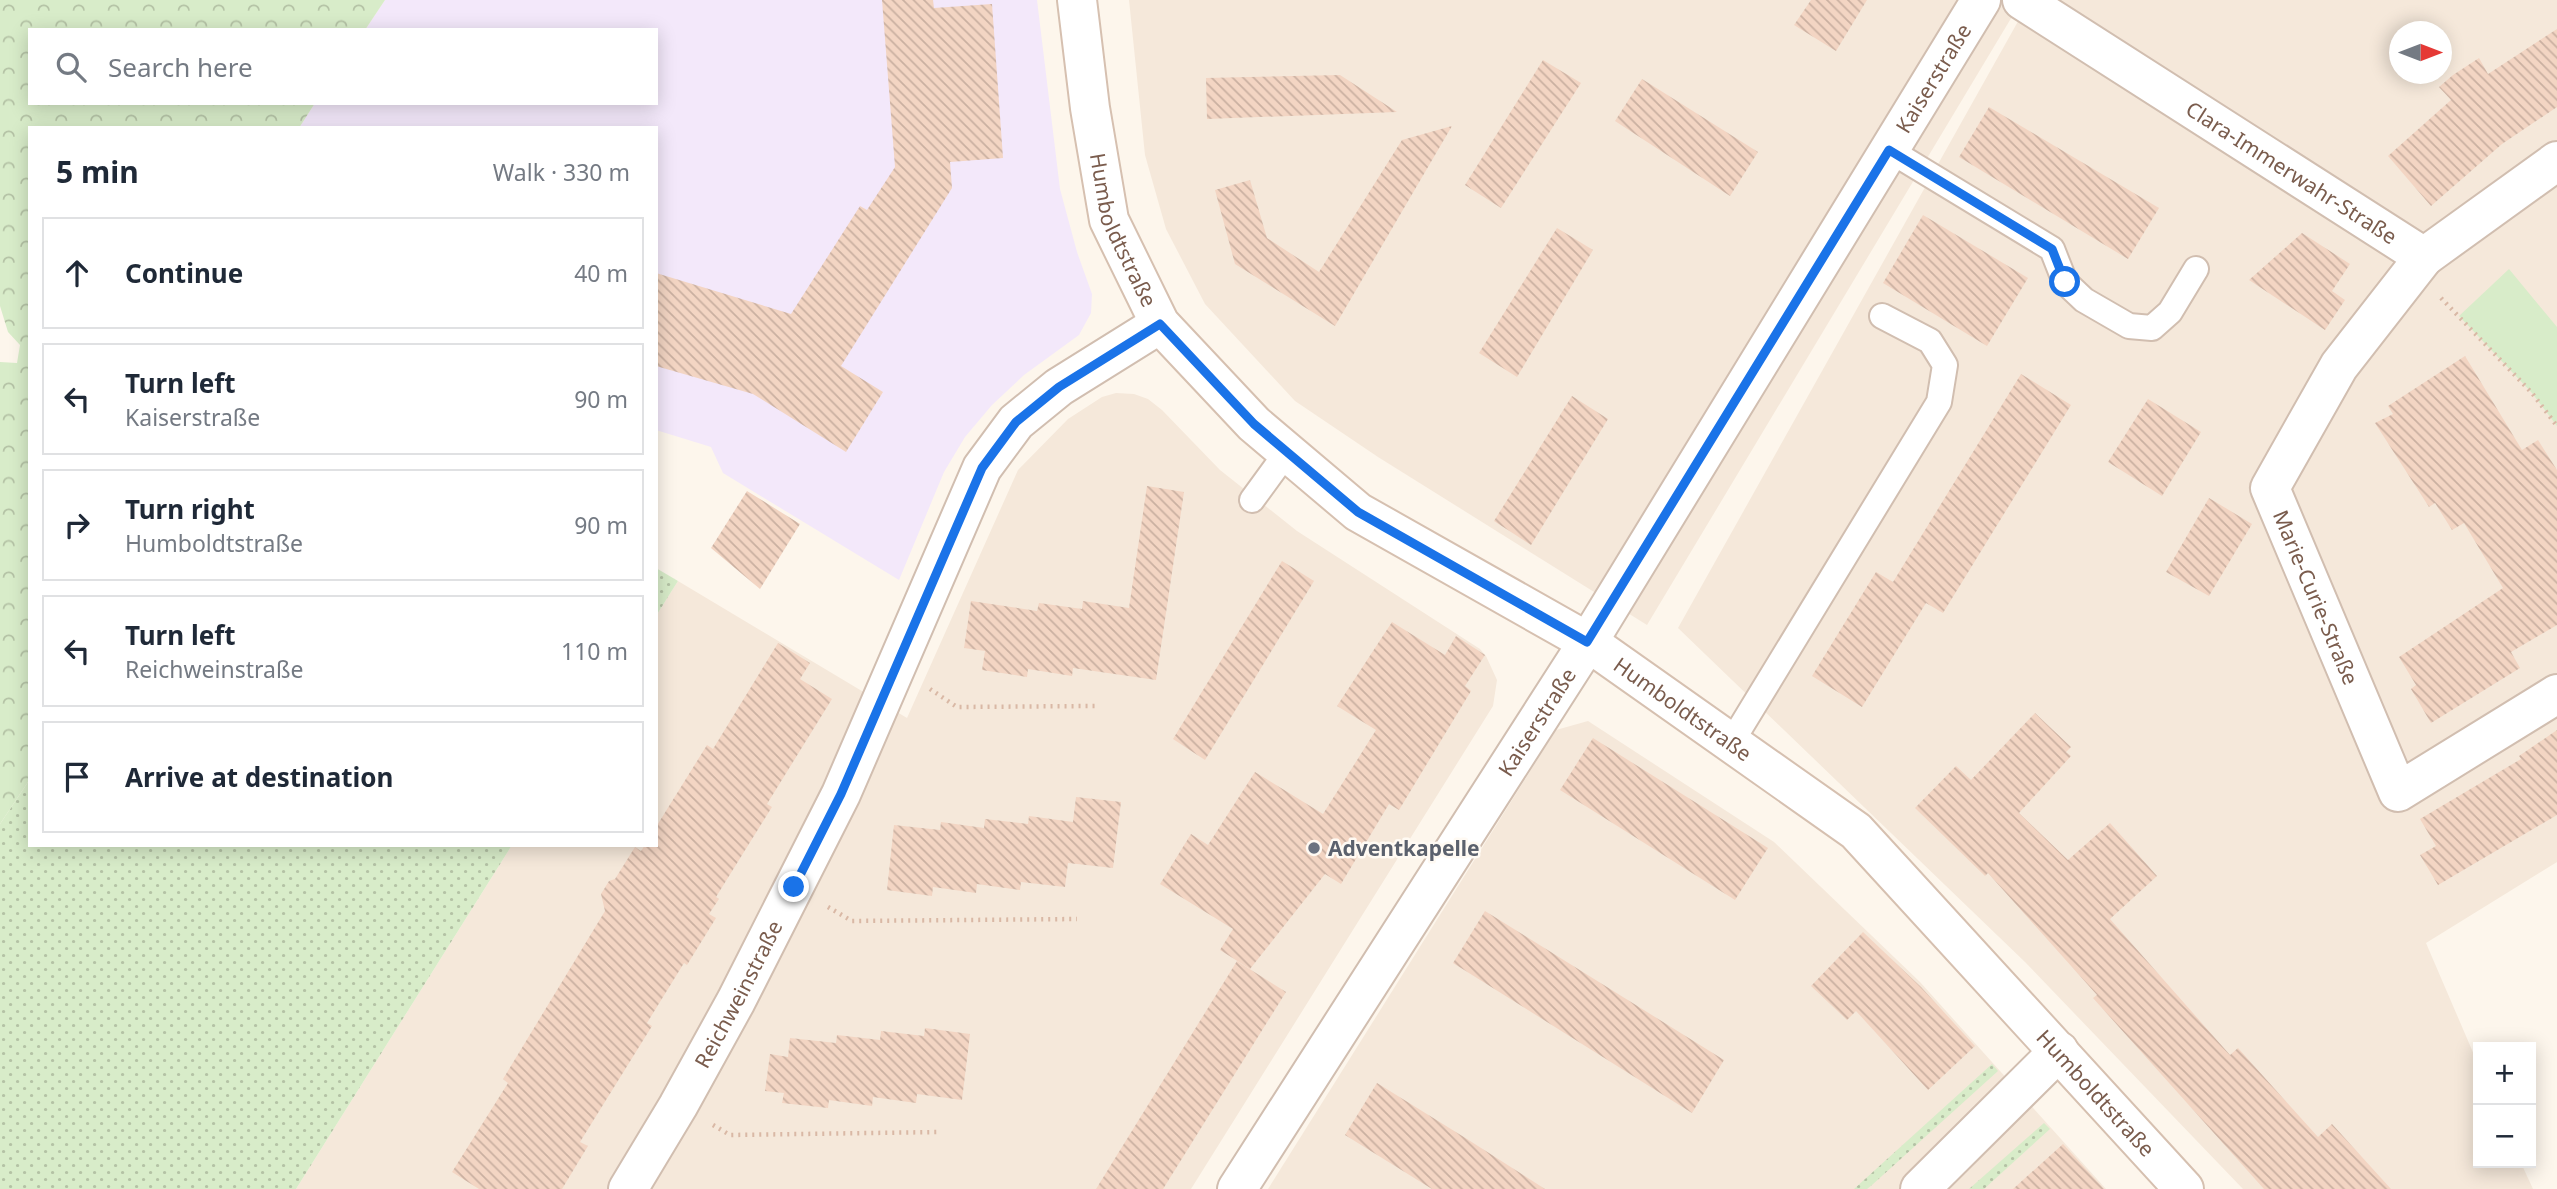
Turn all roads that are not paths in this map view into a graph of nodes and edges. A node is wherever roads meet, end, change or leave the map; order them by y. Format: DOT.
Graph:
graph roads {
  1 [pos="1077,0"];
  2 [pos="1981,0"];
  3 [pos="2022,0"];
  4 [pos="1889,150"];
  5 [pos="2557,161"];
  6 [pos="2419,264"];
  7 [pos="2196,268"];
  8 [pos="1882,316"];
  9 [pos="1160,324"];
  10 [pos="1287,452"];
  11 [pos="1252,500"];
  12 [pos="1587,642"];
  13 [pos="2557,694"];
  14 [pos="1731,743"];
  15 [pos="2059,1051"];
  16 [pos="628,1189"];
  17 [pos="1237,1189"];
  18 [pos="1920,1189"];
  19 [pos="2184,1189"];
  1 -- 9 [label="street, Humboldtstraße"];
  2 -- 4 [label="street, Kaiserstraße"];
  3 -- 6 [label="street, Clara-Immerwahr-Straße"];
  4 -- 7 [label="lane"];
  4 -- 12 [label="street, Kaiserstraße"];
  5 -- 6 [label="street"];
  6 -- 13 [label="street, Marie-Curie-Straße"];
  8 -- 14 [label="lane"];
  9 -- 10 [label="street, Humboldtstraße"];
  9 -- 16 [label="street, Reichweinstraße"];
  10 -- 11 [label="lane"];
  10 -- 12 [label="street, Humboldtstraße"];
  12 -- 14 [label="street, Humboldtstraße"];
  12 -- 17 [label="street, Kaiserstraße"];
  14 -- 15 [label="street, Humboldtstraße"];
  15 -- 18 [label="street"];
  15 -- 19 [label="street, Humboldtstraße"];
}
